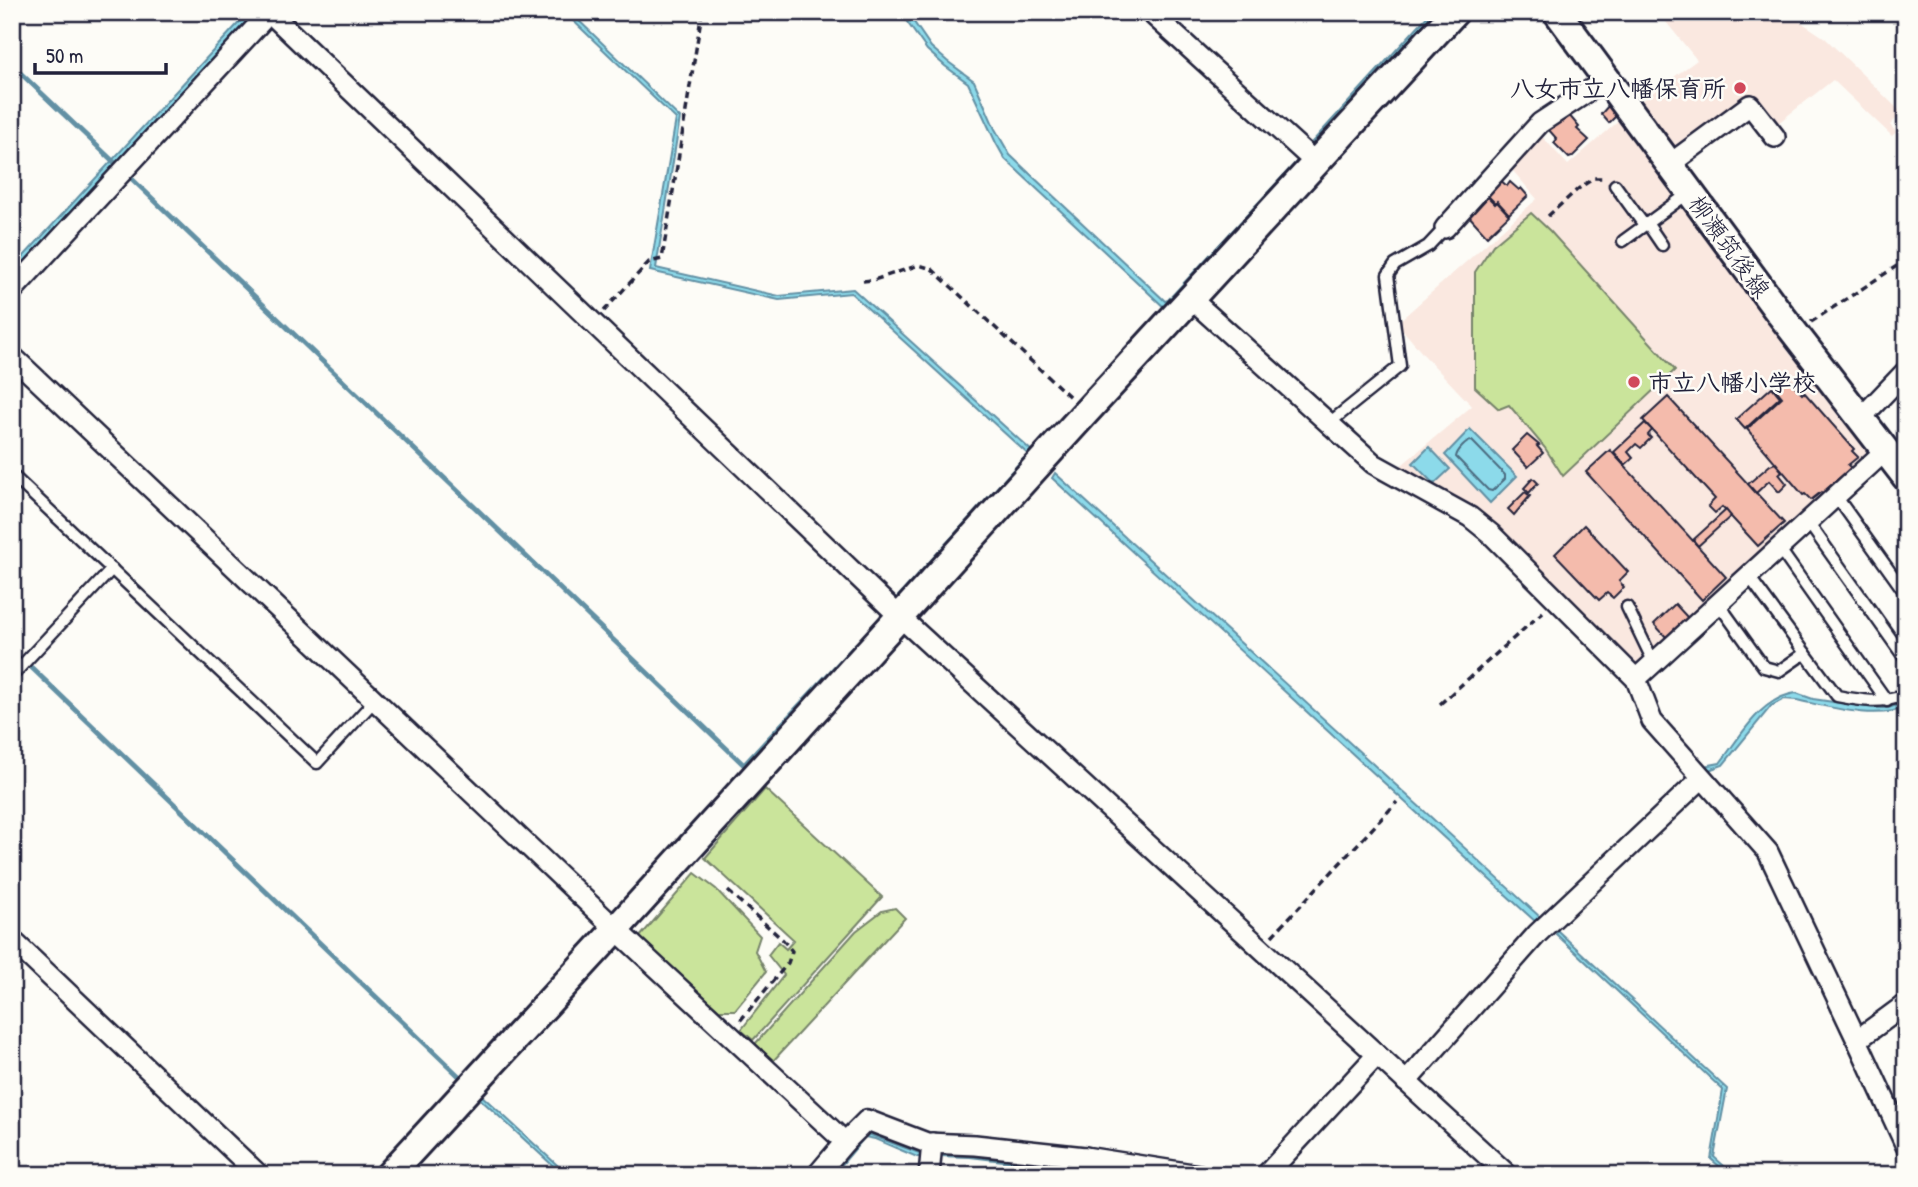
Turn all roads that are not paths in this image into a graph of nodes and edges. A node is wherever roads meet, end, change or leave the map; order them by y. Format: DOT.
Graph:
graph roads {
  1 [pos="270,12"];
  2 [pos="1150,12"];
  3 [pos="1455,12"];
  4 [pos="1557,12"];
  5 [pos="1607,79"];
  6 [pos="1775,137"];
  7 [pos="1316,163"];
  8 [pos="1670,164"];
  9 [pos="1615,185"];
  10 [pos="1690,192"];
  11 [pos="1645,224"];
  12 [pos="1445,228"];
  13 [pos="1623,241"];
  14 [pos="1662,245"];
  15 [pos="12,291"];
  16 [pos="1190,298"];
  17 [pos="12,356"];
  18 [pos="1906,372"];
  19 [pos="1861,418"];
  20 [pos="1328,424"];
  21 [pos="1885,451"];
  22 [pos="12,475"];
  23 [pos="1906,477"];
  24 [pos="1836,496"];
  25 [pos="1808,522"];
  26 [pos="1779,548"];
  27 [pos="112,569"];
  28 [pos="1748,575"];
  29 [pos="1906,594"];
  30 [pos="1718,603"];
  31 [pos="1628,607"];
  32 [pos="899,616"];
  33 [pos="1805,653"];
  34 [pos="1906,660"];
  35 [pos="1654,663"];
  36 [pos="12,676"];
  37 [pos="1636,679"];
  38 [pos="1906,695"];
  39 [pos="375,700"];
  40 [pos="1887,702"];
  41 [pos="1702,778"];
  42 [pos="615,929"];
  43 [pos="12,940"];
  44 [pos="1906,1004"];
  45 [pos="1857,1040"];
  46 [pos="1377,1055"];
  47 [pos="1406,1082"];
  48 [pos="845,1142"];
  49 [pos="932,1143"];
  50 [pos="1906,1146"];
  51 [pos="1085,1166"];
  52 [pos="259,1175"];
  53 [pos="389,1175"];
  54 [pos="817,1175"];
  55 [pos="929,1175"];
  56 [pos="1199,1175"];
  57 [pos="1266,1175"];
  58 [pos="1508,1175"];
  1 -- 15 [label="street"];
  1 -- 32 [label="street"];
  2 -- 7 [label="street"];
  3 -- 7 [label="street"];
  4 -- 5 [label="street, 柳瀬筑後線"];
  5 -- 8 [label="street, 柳瀬筑後線"];
  5 -- 12 [label="street"];
  6 -- 8 [label="street"];
  7 -- 16 [label="street"];
  8 -- 10 [label="street, 柳瀬筑後線"];
  9 -- 11 [label="lane"];
  10 -- 11 [label="lane"];
  10 -- 19 [label="street, 柳瀬筑後線"];
  11 -- 13 [label="lane"];
  11 -- 14 [label="lane"];
  12 -- 20 [label="lane"];
  16 -- 20 [label="street"];
  16 -- 32 [label="street"];
  17 -- 39 [label="street"];
  18 -- 19 [label="street"];
  19 -- 21 [label="street, 柳瀬筑後線"];
  20 -- 37 [label="street"];
  21 -- 23 [label="street, 柳瀬筑後線"];
  21 -- 24 [label="street"];
  22 -- 27 [label="lane"];
  24 -- 25 [label="street"];
  24 -- 29 [label="lane"];
  25 -- 26 [label="street"];
  25 -- 34 [label="lane"];
  26 -- 28 [label="street"];
  26 -- 40 [label="lane"];
  27 -- 36 [label="lane"];
  27 -- 39 [label="lane"];
  28 -- 30 [label="street"];
  28 -- 33 [label="lane"];
  30 -- 33 [label="lane"];
  30 -- 35 [label="street"];
  31 -- 35 [label="lane"];
  32 -- 42 [label="street"];
  32 -- 46 [label="street"];
  33 -- 40 [label="lane"];
  35 -- 37 [label="street"];
  37 -- 41 [label="street"];
  38 -- 40 [label="lane"];
  39 -- 42 [label="street"];
  41 -- 45 [label="street"];
  41 -- 47 [label="street"];
  42 -- 48 [label="street"];
  42 -- 53 [label="street"];
  43 -- 52 [label="street"];
  44 -- 45 [label="street"];
  45 -- 50 [label="street"];
  46 -- 47 [label="street"];
  46 -- 57 [label="street"];
  47 -- 58 [label="street"];
  48 -- 49 [label="street"];
  48 -- 54 [label="street"];
  49 -- 51 [label="street"];
  49 -- 55 [label="street"];
  51 -- 56 [label="street"];
}
